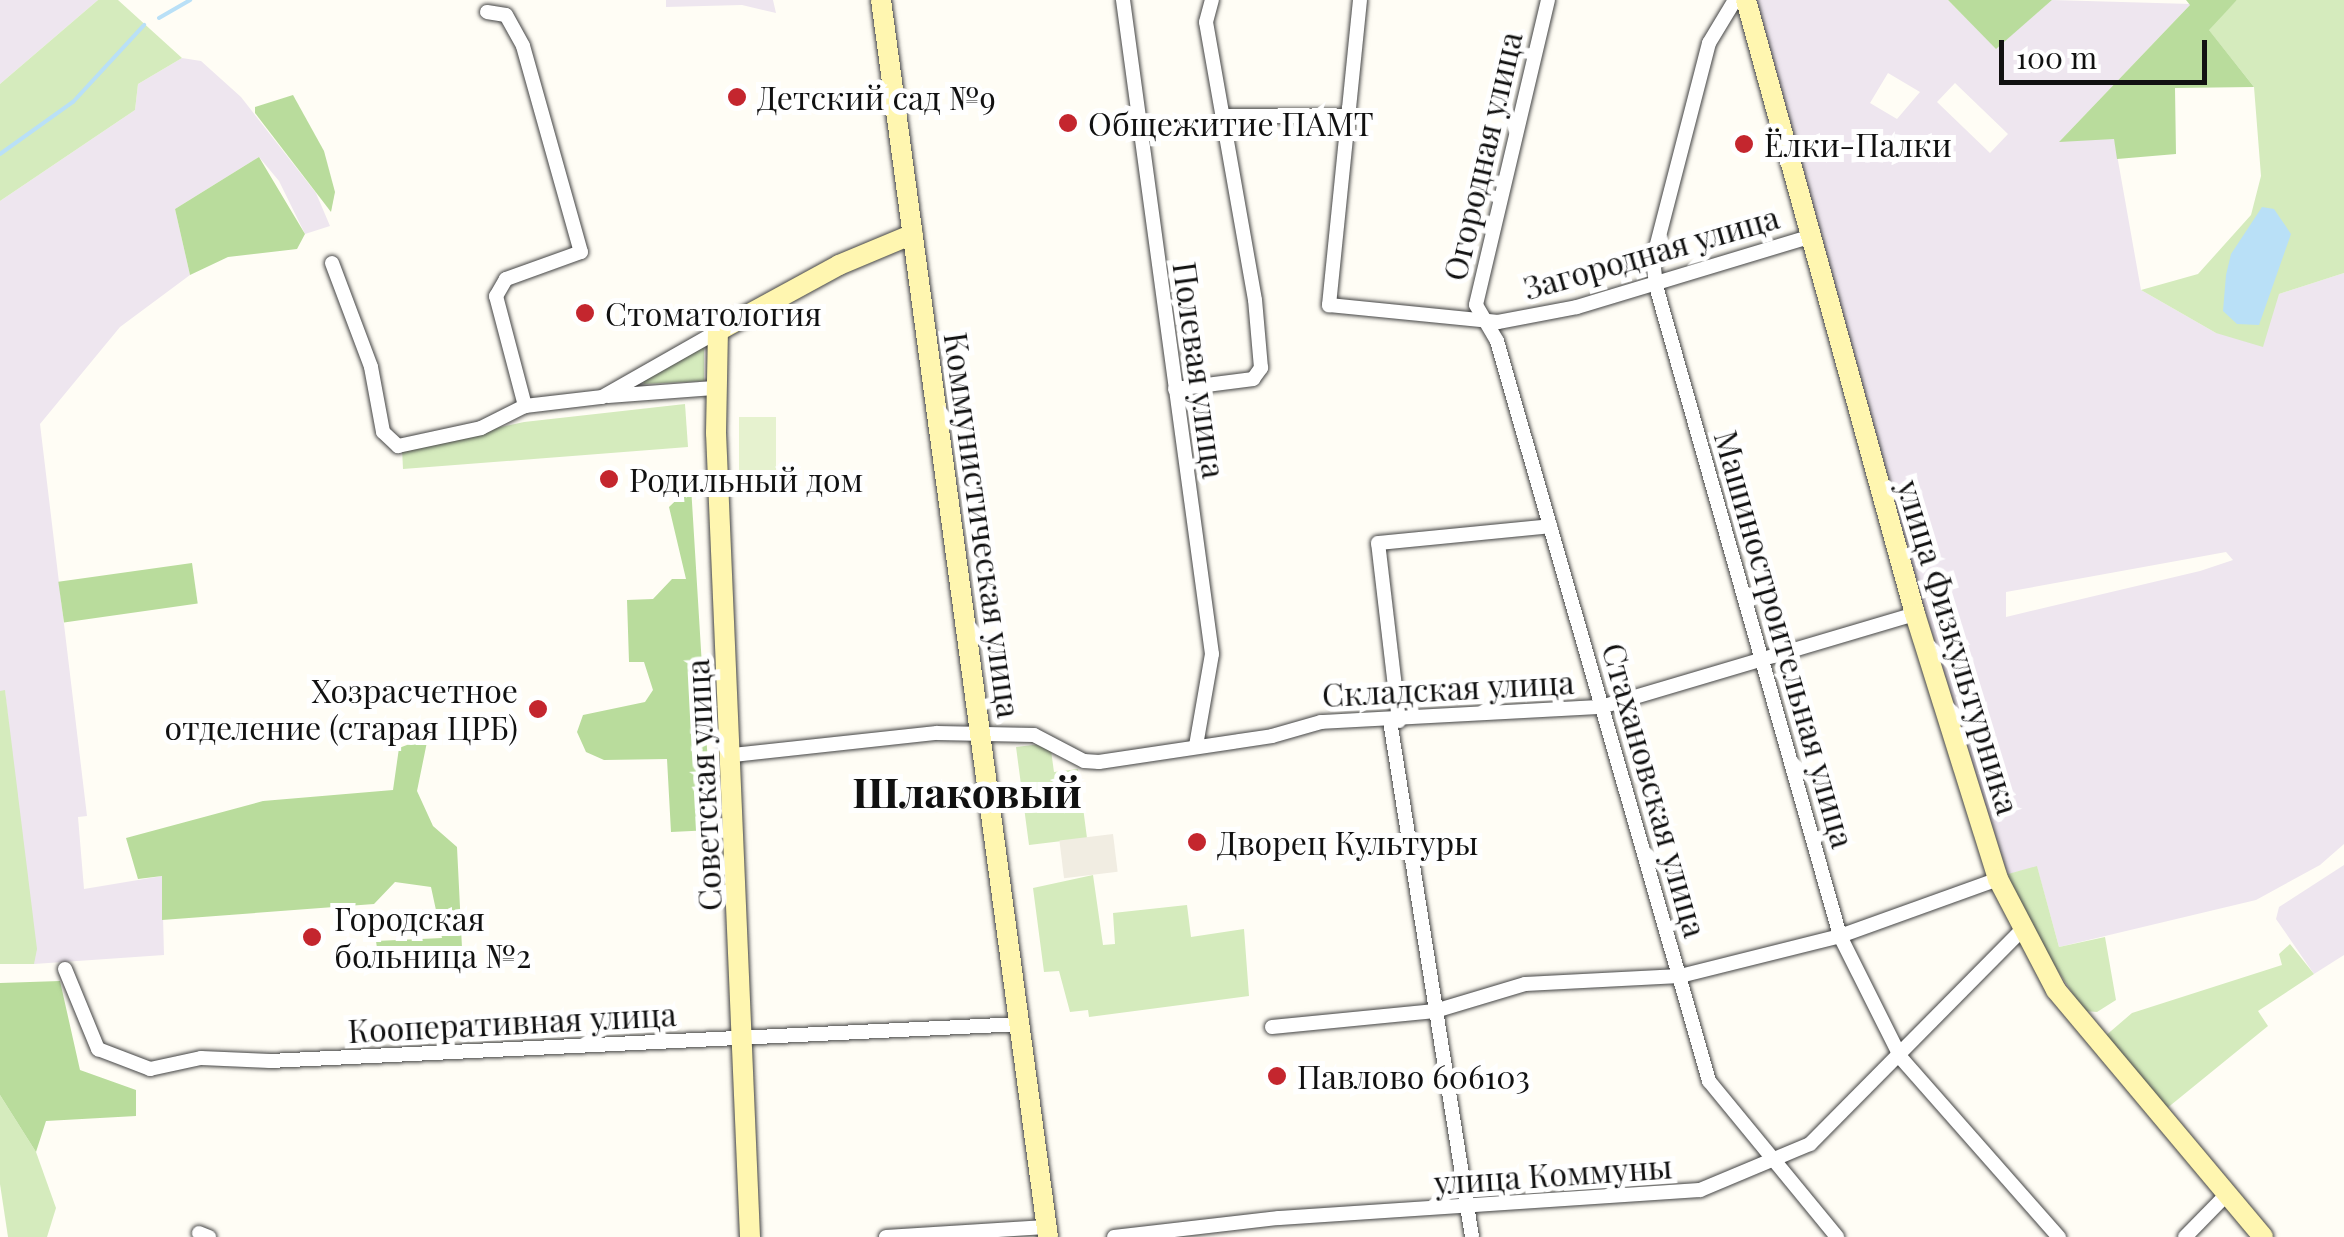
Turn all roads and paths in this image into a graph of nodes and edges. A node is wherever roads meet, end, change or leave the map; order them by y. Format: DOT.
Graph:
graph roads {
  1 [pos="881,0"];
  2 [pos="1123,0"];
  3 [pos="1212,0"];
  4 [pos="1360,0"];
  5 [pos="1548,0"];
  6 [pos="1735,0"];
  7 [pos="1746,0"];
  8 [pos="487,12"];
  9 [pos="1225,116"];
  10 [pos="1349,116"];
  11 [pos="913,234"];
  12 [pos="1809,237"];
  13 [pos="332,263"];
  14 [pos="1656,286"];
  15 [pos="1487,322"];
  16 [pos="718,331"];
  17 [pos="714,388"];
  18 [pos="1176,389"];
  19 [pos="602,396"];
  20 [pos="525,406"];
  21 [pos="1550,526"];
  22 [pos="1916,614"];
  23 [pos="1764,662"];
  24 [pos="1602,707"];
  25 [pos="1394,721"];
  26 [pos="982,738"];
  27 [pos="1196,746"];
  28 [pos="733,755"];
  29 [pos="1998,880"];
  30 [pos="2020,932"];
  31 [pos="1840,936"];
  32 [pos="65,970"];
  33 [pos="1680,976"];
  34 [pos="1434,1010"];
  35 [pos="1020,1024"];
  36 [pos="1272,1027"];
  37 [pos="743,1041"];
  38 [pos="1901,1058"];
  39 [pos="1772,1159"];
  40 [pos="2226,1195"];
  41 [pos="1467,1209"];
  42 [pos="1047,1232"];
  43 [pos="750,1237"];
  44 [pos="886,1237"];
  45 [pos="1114,1237"];
  46 [pos="1472,1237"];
  47 [pos="1837,1237"];
  48 [pos="2059,1237"];
  49 [pos="2185,1237"];
  50 [pos="2264,1237"];
  1 -- 11 [label="street, Коммунистическая улица"];
  2 -- 18 [label="street, Полевая улица"];
  3 -- 9 [label="street"];
  4 -- 10 [label="street"];
  5 -- 15 [label="street, Огородная улица"];
  6 -- 14 [label="street, Машиностроительная улица"];
  7 -- 12 [label="street, улица Физкультурника"];
  8 -- 20 [label="street"];
  9 -- 10 [label="street"];
  9 -- 18 [label="street"];
  10 -- 15 [label="street, Загородная улица"];
  11 -- 16 [label="street"];
  11 -- 26 [label="street, Коммунистическая улица"];
  12 -- 14 [label="street, Загородная улица"];
  12 -- 22 [label="street, улица Физкультурника"];
  13 -- 20 [label="street"];
  14 -- 15 [label="street, Загородная улица"];
  14 -- 23 [label="street, Машиностроительная улица"];
  15 -- 21 [label="street, Стахановская улица"];
  16 -- 17 [label="street, Советская улица"];
  16 -- 19 [label="street"];
  17 -- 19 [label="street"];
  17 -- 28 [label="street, Советская улица"];
  18 -- 27 [label="street, Полевая улица"];
  19 -- 20 [label="street"];
  21 -- 24 [label="street, Стахановская улица"];
  21 -- 25 [label="street"];
  22 -- 23 [label="street, Складская улица"];
  22 -- 29 [label="street, улица Физкультурника"];
  23 -- 24 [label="street, Складская улица"];
  23 -- 31 [label="street, Машиностроительная улица"];
  24 -- 25 [label="street, Складская улица"];
  24 -- 33 [label="street, Стахановская улица"];
  25 -- 27 [label="street, Складская улица"];
  25 -- 34 [label="street"];
  26 -- 27 [label="street, Складская улица"];
  26 -- 28 [label="street, Складская улица"];
  26 -- 35 [label="street, Коммунистическая улица"];
  28 -- 37 [label="street, Советская улица"];
  29 -- 30 [label="street, улица Физкультурника"];
  29 -- 31 [label="street"];
  30 -- 38 [label="street, улица Коммуны"];
  30 -- 40 [label="street, улица Физкультурника"];
  31 -- 33 [label="street"];
  31 -- 38 [label="street, Машиностроительная улица"];
  32 -- 37 [label="street, Кооперативная улица"];
  33 -- 34 [label="street"];
  33 -- 39 [label="street, Стахановская улица"];
  34 -- 36 [label="street"];
  34 -- 41 [label="street"];
  35 -- 37 [label="street, Кооперативная улица"];
  35 -- 42 [label="street, Коммунистическая улица"];
  37 -- 43 [label="street, Советская улица"];
  38 -- 39 [label="street, улица Коммуны"];
  38 -- 48 [label="street, Машиностроительная улица"];
  39 -- 41 [label="street, улица Коммуны"];
  39 -- 47 [label="street, Стахановская улица"];
  40 -- 49 [label="street"];
  40 -- 50 [label="street, улица Физкультурника"];
  41 -- 45 [label="street, улица Коммуны"];
  41 -- 46 [label="street"];
  42 -- 44 [label="street"];
}
